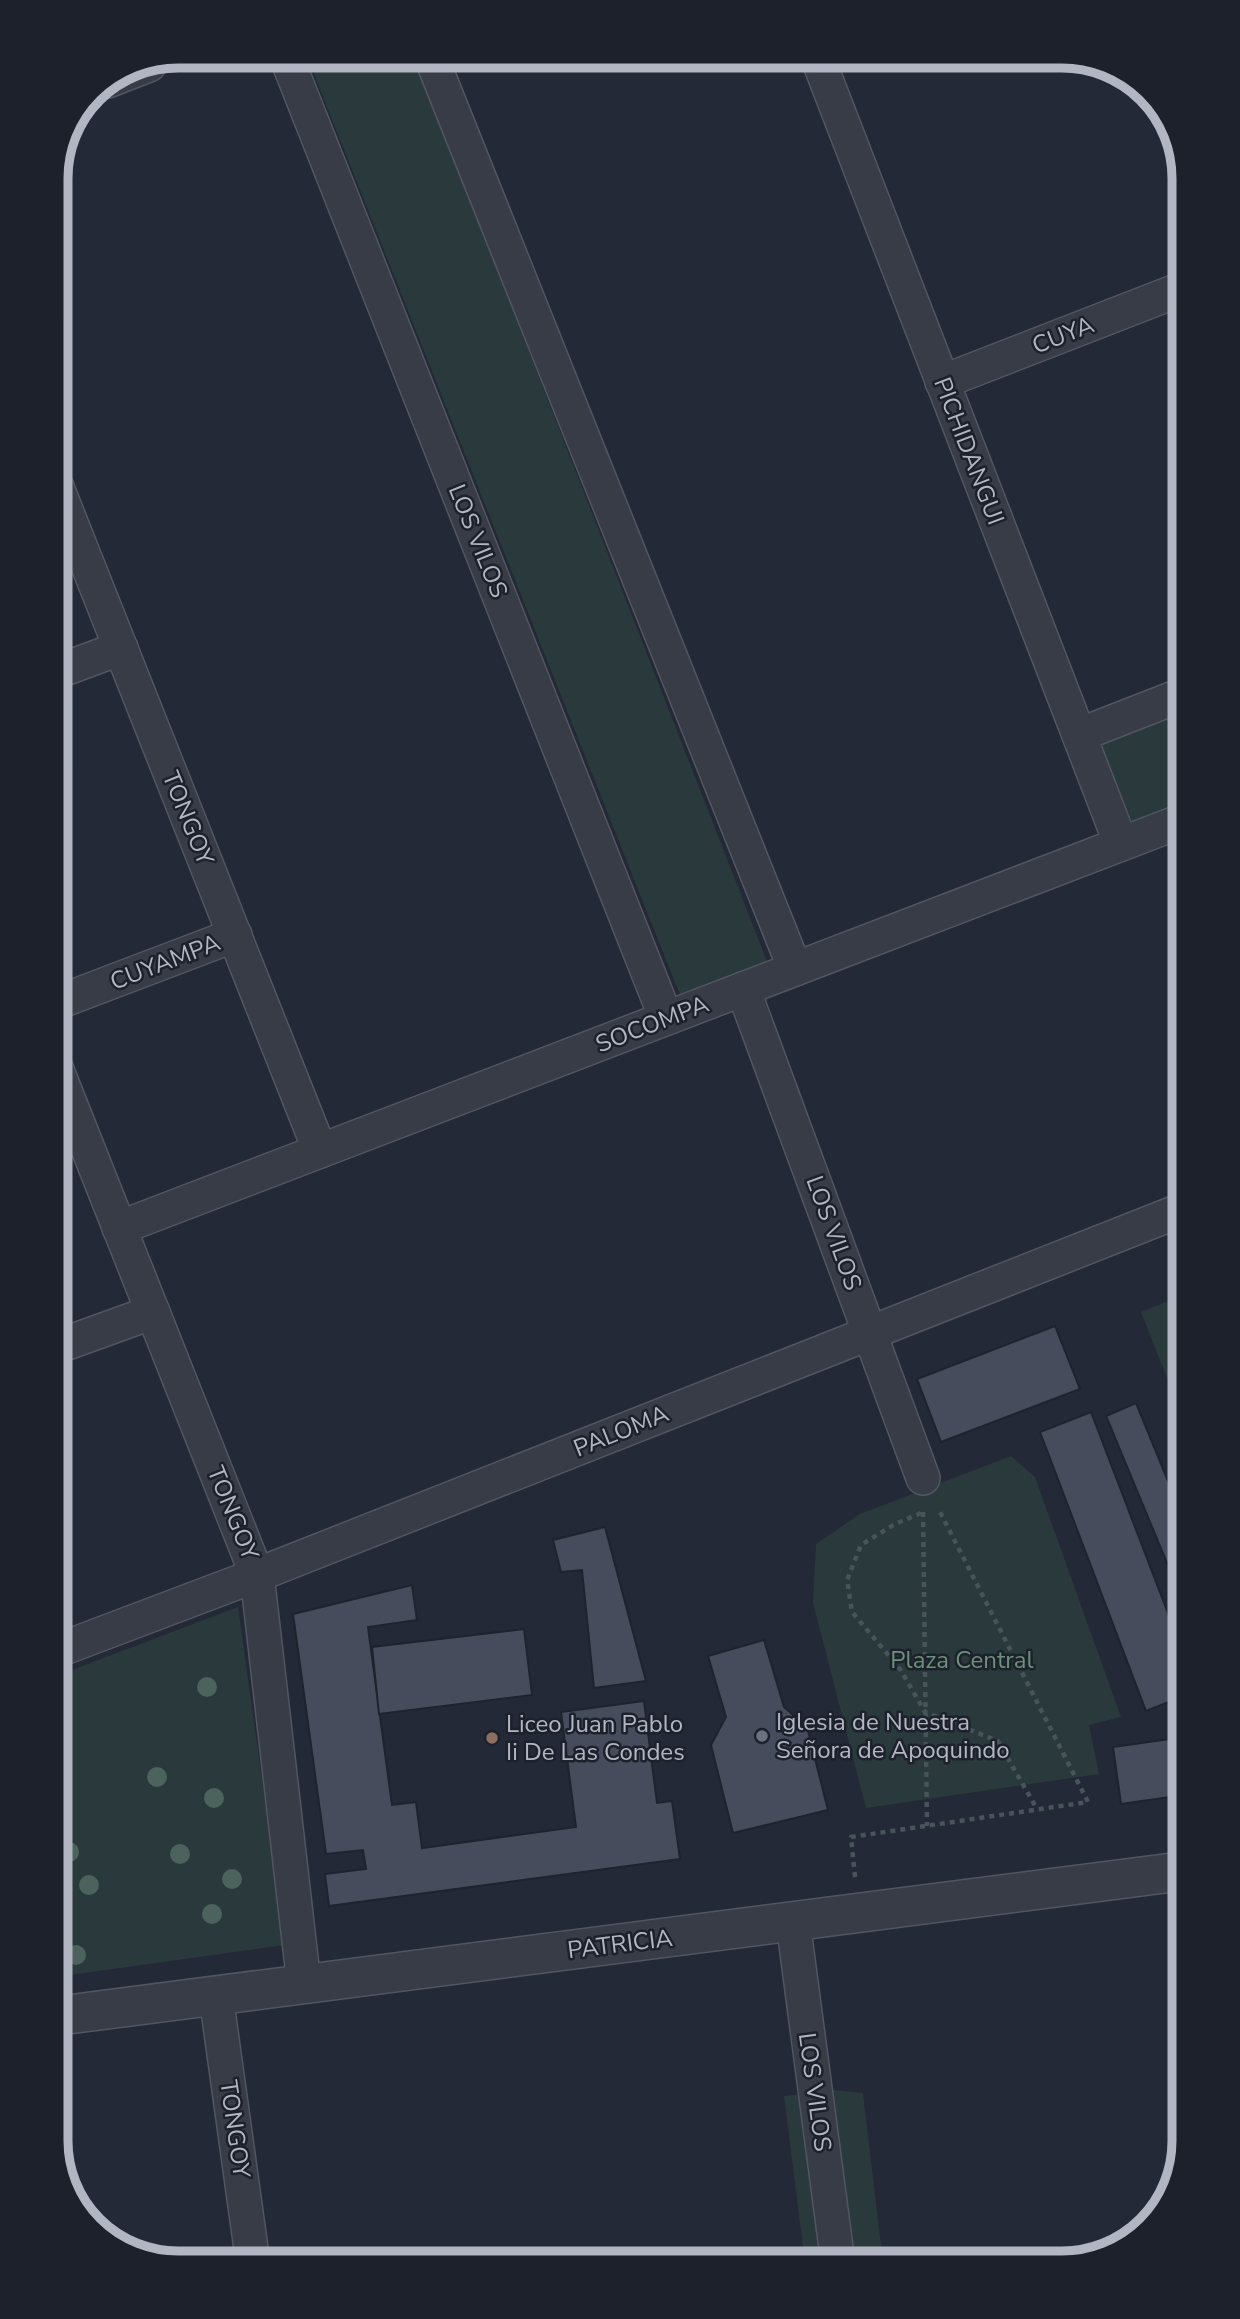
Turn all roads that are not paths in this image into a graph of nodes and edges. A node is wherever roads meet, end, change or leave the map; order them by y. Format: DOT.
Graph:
graph roads {
  1 [pos="291,68"];
  2 [pos="435,68"];
  3 [pos="822,68"];
  4 [pos="1172,293"];
  5 [pos="942,382"];
  6 [pos="68,515"];
  7 [pos="121,648"];
  8 [pos="68,668"];
  9 [pos="1172,699"];
  10 [pos="1079,735"];
  11 [pos="1172,825"];
  12 [pos="1121,844"];
  13 [pos="235,935"];
  14 [pos="795,969"];
  15 [pos="743,989"];
  16 [pos="68,998"];
  17 [pos="666,1018"];
  18 [pos="68,1098"];
  19 [pos="320,1151"];
  20 [pos="1172,1214"];
  21 [pos="120,1228"];
  22 [pos="153,1312"];
  23 [pos="870,1332"];
  24 [pos="68,1344"];
  25 [pos="923,1478"];
  26 [pos="257,1575"];
  27 [pos="68,1646"];
  28 [pos="1172,1873"];
  29 [pos="793,1922"];
  30 [pos="304,1984"];
  31 [pos="216,1996"];
  32 [pos="68,2014"];
  33 [pos="251,2251"];
  34 [pos="836,2251"];
  1 -- 17 [label="street, LOS VILOS"];
  2 -- 14 [label="street"];
  3 -- 5 [label="street, PICHIDANGUI"];
  4 -- 5 [label="street, CUYA"];
  5 -- 10 [label="street, PICHIDANGUI"];
  6 -- 7 [label="street, TONGOY"];
  7 -- 8 [label="street"];
  7 -- 13 [label="street, TONGOY"];
  9 -- 10 [label="street"];
  10 -- 12 [label="street, PICHIDANGUI"];
  11 -- 12 [label="street, SOCOMPA"];
  12 -- 14 [label="street, SOCOMPA"];
  13 -- 16 [label="street, CUYAMPA"];
  13 -- 19 [label="street, TONGOY"];
  14 -- 15 [label="street, SOCOMPA"];
  15 -- 17 [label="street, SOCOMPA"];
  15 -- 23 [label="street, LOS VILOS"];
  17 -- 19 [label="street, SOCOMPA"];
  18 -- 21 [label="street, TONGOY"];
  19 -- 21 [label="street, SOCOMPA"];
  20 -- 23 [label="street, PALOMA"];
  21 -- 22 [label="street, TONGOY"];
  22 -- 24 [label="street"];
  22 -- 26 [label="street, TONGOY"];
  23 -- 25 [label="street, LOS VILOS"];
  23 -- 26 [label="street, PALOMA"];
  26 -- 27 [label="street, PALOMA"];
  26 -- 30 [label="street, TONGOY"];
  28 -- 29 [label="street, PATRICIA"];
  29 -- 30 [label="street, PATRICIA"];
  29 -- 34 [label="street, LOS VILOS"];
  30 -- 31 [label="street, PATRICIA"];
  31 -- 32 [label="street, PATRICIA"];
  31 -- 33 [label="street, TONGOY"];
}
